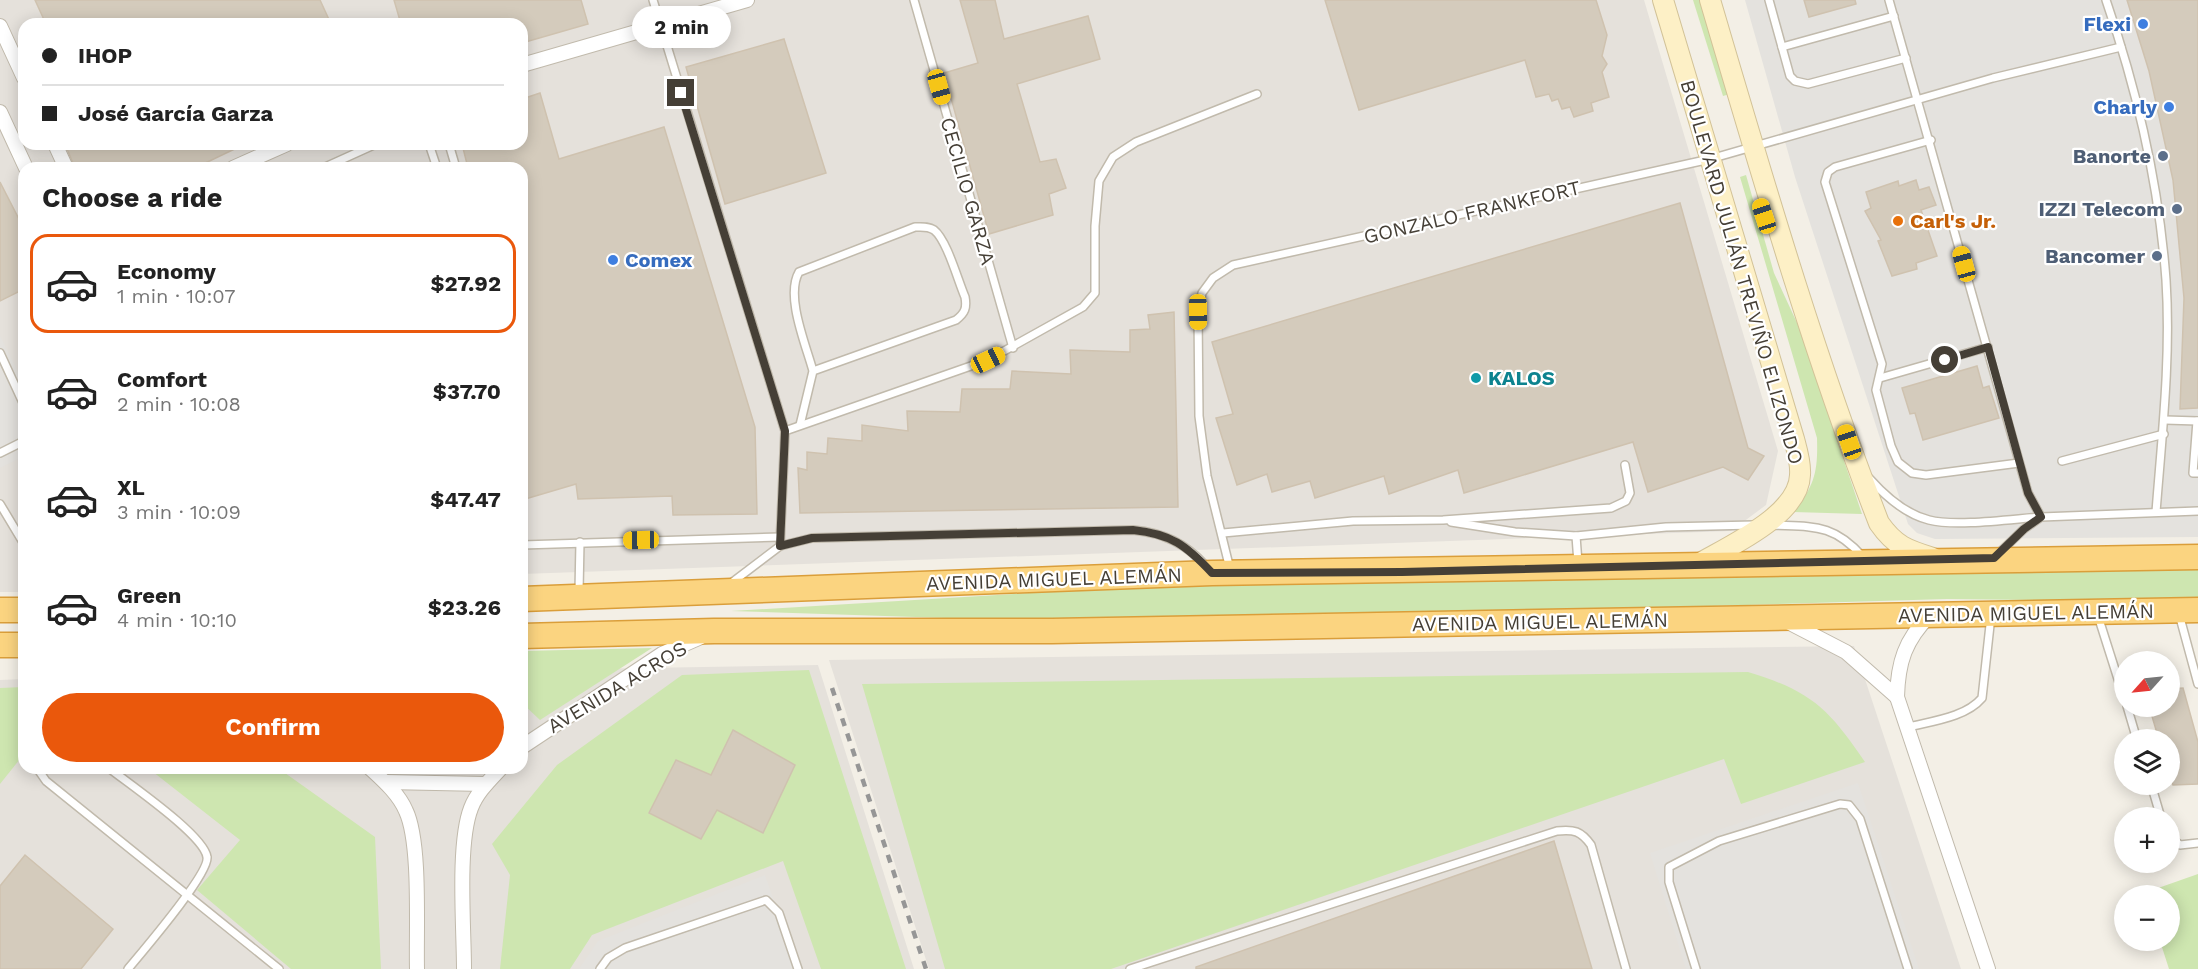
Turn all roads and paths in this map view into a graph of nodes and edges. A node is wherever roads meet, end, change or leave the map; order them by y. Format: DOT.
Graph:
graph roads {
  1 [pos="653,0"];
  2 [pos="747,0"];
  3 [pos="914,0"];
  4 [pos="1663,0"];
  5 [pos="1671,0"];
  6 [pos="1710,0"];
  7 [pos="1769,0"];
  8 [pos="1889,0"];
  9 [pos="2106,0"];
  10 [pos="1894,16"];
  11 [pos="0,26"];
  12 [pos="660,26"];
  13 [pos="1782,47"];
  14 [pos="2121,47"];
  15 [pos="1906,58"];
  16 [pos="528,63"];
  17 [pos="18,65"];
  18 [pos="1257,94"];
  19 [pos="1919,98"];
  20 [pos="0,112"];
  21 [pos="3,127"];
  22 [pos="1931,140"];
  23 [pos="1748,149"];
  24 [pos="274,150"];
  25 [pos="363,150"];
  26 [pos="1714,158"];
  27 [pos="23,162"];
  28 [pos="246,162"];
  29 [pos="336,162"];
  30 [pos="1988,347"];
  31 [pos="1012,348"];
  32 [pos="0,353"];
  33 [pos="813,371"];
  34 [pos="1880,378"];
  35 [pos="18,392"];
  36 [pos="2165,420"];
  37 [pos="2197,421"];
  38 [pos="800,425"];
  39 [pos="785,431"];
  40 [pos="2164,434"];
  41 [pos="18,444"];
  42 [pos="0,453"];
  43 [pos="2062,461"];
  44 [pos="1856,462"];
  45 [pos="2019,463"];
  46 [pos="1625,465"];
  47 [pos="2198,473"];
  48 [pos="0,504"];
  49 [pos="2198,511"];
  50 [pos="2156,512"];
  51 [pos="2041,517"];
  52 [pos="1443,520"];
  53 [pos="1763,525"];
  54 [pos="1223,533"];
  55 [pos="18,534"];
  56 [pos="1576,536"];
  57 [pos="780,537"];
  58 [pos="580,543"];
  59 [pos="528,545"];
  60 [pos="780,546"];
  61 [pos="2198,557"];
  62 [pos="1994,558"];
  63 [pos="1935,559"];
  64 [pos="1867,561"];
  65 [pos="1578,566"];
  66 [pos="1695,566"];
  67 [pos="1222,573"];
  68 [pos="720,592"];
  69 [pos="578,597"];
  70 [pos="528,599"];
  71 [pos="0,610"];
  72 [pos="18,610"];
  73 [pos="2188,611"];
  74 [pos="2098,613"];
  75 [pos="1930,615"];
  76 [pos="1991,615"];
  77 [pos="1779,618"];
  78 [pos="714,631"];
  79 [pos="528,636"];
  80 [pos="2114,665"];
  81 [pos="2198,684"];
  82 [pos="1897,696"];
  83 [pos="1909,728"];
  84 [pos="528,738"];
  85 [pos="41,774"];
  86 [pos="117,774"];
  87 [pos="377,774"];
  88 [pos="495,774"];
  89 [pos="386,782"];
  90 [pos="485,784"];
  91 [pos="2198,843"];
  92 [pos="2180,845"];
  93 [pos="187,896"];
  94 [pos="128,969"];
  95 [pos="279,969"];
  96 [pos="417,969"];
  97 [pos="464,969"];
  98 [pos="600,969"];
  99 [pos="798,969"];
  100 [pos="1130,969"];
  101 [pos="1626,969"];
  102 [pos="1696,969"];
  103 [pos="1908,969"];
  104 [pos="1988,969"];
  1 -- 12 [label="lane"];
  2 -- 12 [label="street"];
  3 -- 31 [label="lane, CECILIO GARZA"];
  4 -- 26 [label="main road, BOULEVARD JULIÁN TREVIÑO ELIZONDO"];
  5 -- 26 [label="main road"];
  6 -- 23 [label="main road"];
  7 -- 13 [label="lane"];
  8 -- 10 [label="lane"];
  9 -- 14 [label="lane"];
  10 -- 13 [label="lane"];
  10 -- 15 [label="lane"];
  11 -- 17 [label="street"];
  12 -- 16 [label="street"];
  12 -- 39 [label="lane"];
  13 -- 15 [label="lane"];
  14 -- 19 [label="lane, GONZALO FRANKFORT"];
  14 -- 36 [label="lane"];
  15 -- 19 [label="lane"];
  18 -- 31 [label="lane"];
  19 -- 22 [label="lane"];
  19 -- 23 [label="lane, GONZALO FRANKFORT"];
  20 -- 21 [label="street"];
  21 -- 27 [label="street"];
  22 -- 30 [label="lane"];
  22 -- 34 [label="lane"];
  23 -- 26 [label="lane, GONZALO FRANKFORT"];
  23 -- 44 [label="main road"];
  24 -- 28 [label="street"];
  25 -- 29 [label="lane"];
  26 -- 53 [label="main road, BOULEVARD JULIÁN TREVIÑO ELIZONDO"];
  26 -- 54 [label="lane, GONZALO FRANKFORT"];
  30 -- 34 [label="lane"];
  30 -- 45 [label="lane"];
  31 -- 38 [label="lane"];
  32 -- 35 [label="lane"];
  33 -- 33 [label="lane"];
  33 -- 38 [label="lane"];
  34 -- 45 [label="lane"];
  36 -- 37 [label="lane"];
  36 -- 40 [label="lane"];
  37 -- 47 [label="lane"];
  38 -- 39 [label="lane"];
  39 -- 57 [label="lane"];
  40 -- 43 [label="lane"];
  40 -- 50 [label="lane"];
  41 -- 42 [label="lane"];
  44 -- 51 [label="lane"];
  44 -- 63 [label="main road"];
  45 -- 51 [label="lane"];
  46 -- 52 [label="lane"];
  48 -- 55 [label="lane"];
  49 -- 50 [label="lane"];
  50 -- 51 [label="lane"];
  51 -- 62 [label="lane"];
  52 -- 54 [label="lane"];
  52 -- 56 [label="lane"];
  53 -- 56 [label="lane"];
  53 -- 64 [label="lane"];
  53 -- 66 [label="main road, BOULEVARD JULIÁN TREVIÑO ELIZONDO"];
  54 -- 67 [label="lane"];
  56 -- 65 [label="lane"];
  57 -- 58 [label="lane"];
  57 -- 60 [label="lane"];
  58 -- 59 [label="lane"];
  58 -- 69 [label="lane"];
  60 -- 67 [label="lane"];
  60 -- 68 [label="lane"];
  61 -- 62 [label="highway, AVENIDA MIGUEL ALEMÁN"];
  62 -- 63 [label="highway, AVENIDA MIGUEL ALEMÁN"];
  63 -- 64 [label="highway, AVENIDA MIGUEL ALEMÁN"];
  64 -- 66 [label="highway, AVENIDA MIGUEL ALEMÁN"];
  65 -- 66 [label="highway, AVENIDA MIGUEL ALEMÁN"];
  65 -- 67 [label="highway, AVENIDA MIGUEL ALEMÁN"];
  67 -- 68 [label="highway, AVENIDA MIGUEL ALEMÁN"];
  68 -- 69 [label="highway, AVENIDA MIGUEL ALEMÁN"];
  69 -- 70 [label="highway, AVENIDA MIGUEL ALEMÁN"];
  71 -- 72 [label="highway"];
  73 -- 74 [label="highway, AVENIDA MIGUEL ALEMÁN"];
  73 -- 81 [label="lane"];
  74 -- 76 [label="highway, AVENIDA MIGUEL ALEMÁN"];
  74 -- 80 [label="lane"];
  75 -- 76 [label="highway, AVENIDA MIGUEL ALEMÁN"];
  75 -- 77 [label="highway, AVENIDA MIGUEL ALEMÁN"];
  75 -- 82 [label="street"];
  76 -- 83 [label="lane"];
  77 -- 78 [label="highway, AVENIDA MIGUEL ALEMÁN"];
  77 -- 82 [label="street"];
  78 -- 79 [label="highway, AVENIDA MIGUEL ALEMÁN"];
  78 -- 84 [label="street, AVENIDA ACROS"];
  82 -- 83 [label="street"];
  83 -- 104 [label="street"];
  85 -- 93 [label="lane"];
  86 -- 93 [label="lane"];
  87 -- 89 [label="street"];
  88 -- 90 [label="street"];
  89 -- 90 [label="street"];
  89 -- 96 [label="street"];
  90 -- 97 [label="street"];
  91 -- 92 [label="lane"];
  93 -- 94 [label="lane"];
  93 -- 95 [label="lane"];
  98 -- 99 [label="lane"];
  100 -- 101 [label="lane"];
  102 -- 103 [label="lane"];
}
